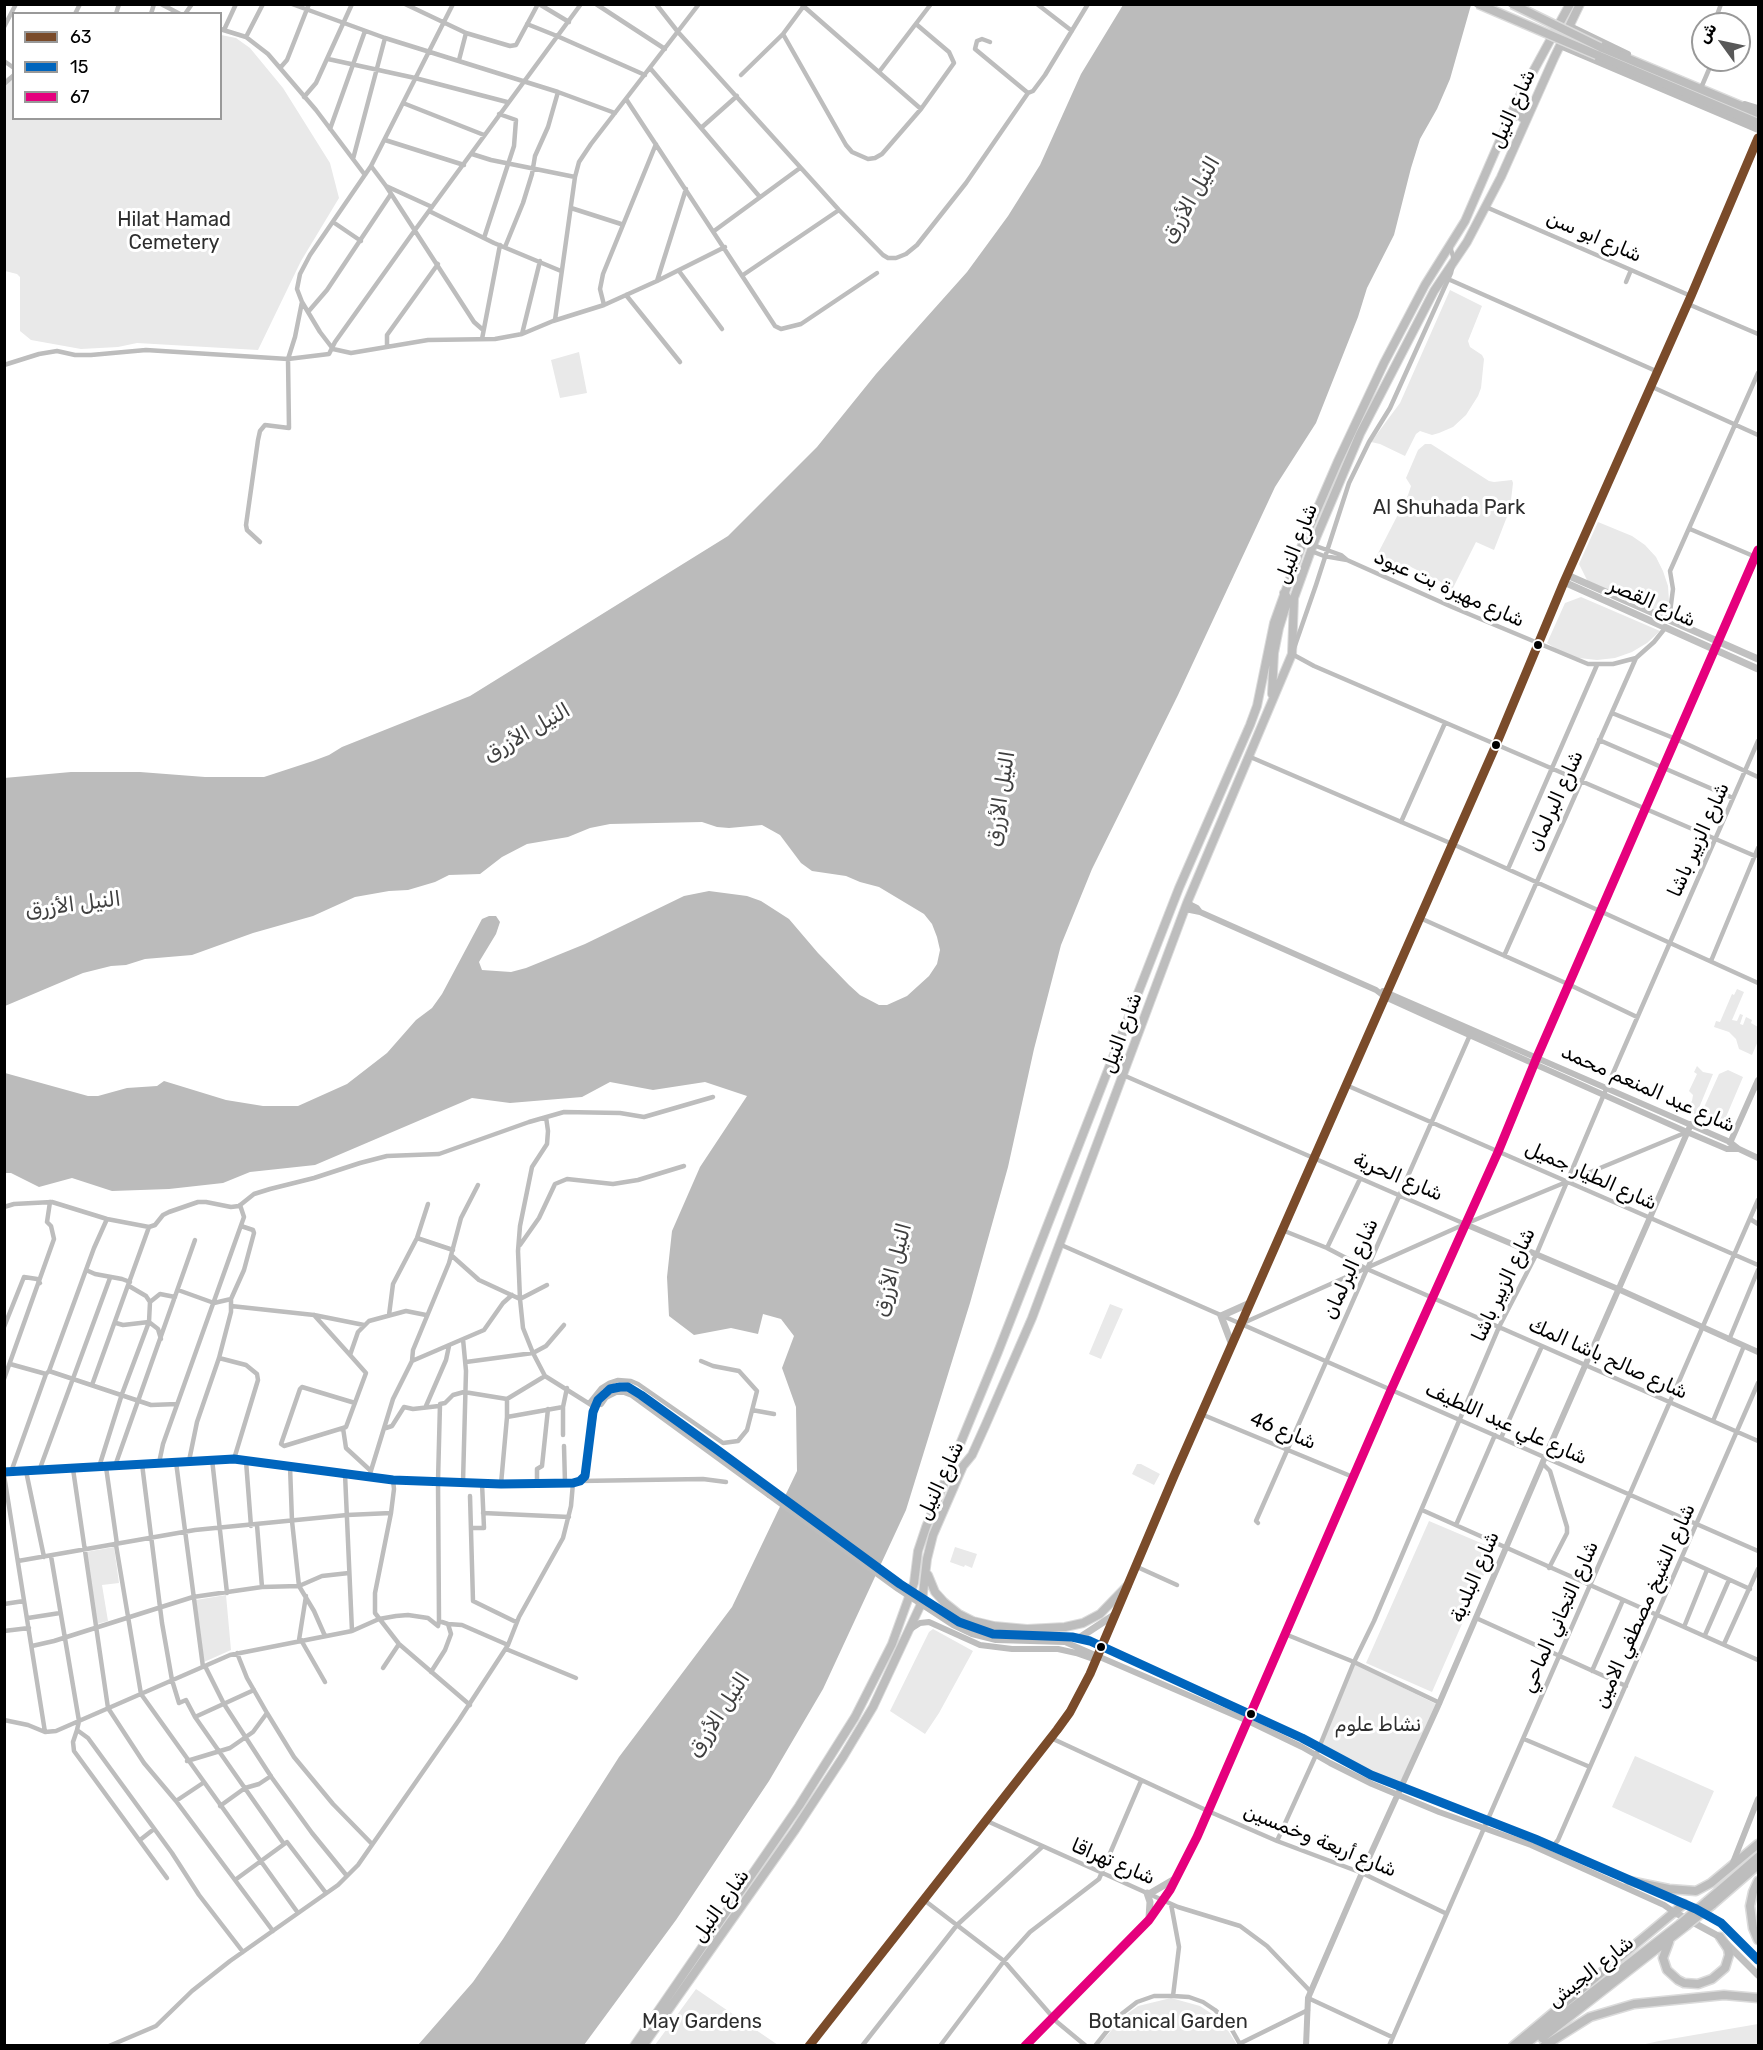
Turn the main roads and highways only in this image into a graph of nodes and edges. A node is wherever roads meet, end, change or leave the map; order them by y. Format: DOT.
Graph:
graph roads {
  1 [pos="1478,4"];
  2 [pos="1512,4"];
  3 [pos="1570,4"];
  4 [pos="1580,4"];
  5 [pos="1599,51"];
  6 [pos="1758,114"];
  7 [pos="1508,121"];
  8 [pos="1527,121"];
  9 [pos="1758,123"];
  10 [pos="1758,138"];
  11 [pos="1459,231"];
  12 [pos="1467,242"];
  13 [pos="1436,267"];
  14 [pos="1446,278"];
  15 [pos="1302,544"];
  16 [pos="1312,548"];
  17 [pos="1757,555"];
  18 [pos="1566,579"];
  19 [pos="1284,593"];
  20 [pos="1667,624"];
  21 [pos="1718,641"];
  22 [pos="1715,649"];
  23 [pos="1758,659"];
  24 [pos="1758,669"];
  25 [pos="1272,702"];
  26 [pos="1202,832"];
  27 [pos="1212,840"];
  28 [pos="1250,1303"];
  29 [pos="1232,1345"];
  30 [pos="926,1570"];
  31 [pos="1127,1586"];
  32 [pos="1116,1614"];
  33 [pos="1075,1637"];
  34 [pos="855,1717"];
  35 [pos="864,1722"];
  36 [pos="786,1825"];
  37 [pos="795,1830"];
  38 [pos="1758,1844"];
  39 [pos="1758,1857"];
  40 [pos="1758,1865"];
  41 [pos="1176,1878"];
  42 [pos="1629,1881"];
  43 [pos="1758,1881"];
  44 [pos="743,1894"];
  45 [pos="1684,1904"];
  46 [pos="1709,1904"];
  47 [pos="1674,1912"];
  48 [pos="1149,1920"];
  49 [pos="1683,1925"];
  50 [pos="1672,1937"];
  51 [pos="1720,1937"];
  52 [pos="1758,1940"];
  53 [pos="1758,1960"];
  54 [pos="1758,1975"];
  55 [pos="1758,1998"];
  56 [pos="634,2046"];
  57 [pos="643,2046"];
  58 [pos="809,2046"];
  59 [pos="1025,2046"];
  60 [pos="1513,2046"];
  61 [pos="1523,2046"];
  62 [pos="1532,2046"];
  63 [pos="1544,2046"];
  1 -- 5 [label="highway, bridge"];
  2 -- 5 [label="highway, bridge"];
  3 -- 7 [label="main road, شارع النيل"];
  4 -- 8 [label="main road, شارع النيل"];
  5 -- 6 [label="highway"];
  5 -- 9 [label="highway"];
  7 -- 8 [label="main road"];
  7 -- 11 [label="main road, شارع النيل"];
  8 -- 12 [label="main road, شارع النيل"];
  10 -- 18 [label="main road"];
  11 -- 12 [label="main road"];
  11 -- 13 [label="main road, شارع النيل"];
  12 -- 14 [label="main road, شارع النيل"];
  13 -- 14 [label="main road"];
  13 -- 15 [label="main road, شارع النيل"];
  14 -- 16 [label="main road, شارع النيل"];
  15 -- 16 [label="main road"];
  15 -- 19 [label="main road, شارع النيل"];
  16 -- 25 [label="main road, شارع النيل"];
  17 -- 21 [label="main road"];
  18 -- 20 [label="main road, شارع القصر"];
  18 -- 28 [label="main road"];
  19 -- 25 [label="main road"];
  19 -- 26 [label="main road, شارع النيل"];
  20 -- 21 [label="main road, شارع القصر"];
  20 -- 22 [label="main road, شارع القصر"];
  21 -- 22 [label="main road"];
  21 -- 23 [label="main road, شارع القصر"];
  22 -- 24 [label="main road, شارع القصر"];
  22 -- 41 [label="main road"];
  25 -- 27 [label="main road, شارع النيل"];
  26 -- 27 [label="main road"];
  26 -- 34 [label="main road, شارع النيل"];
  27 -- 30 [label="main road, شارع النيل"];
  28 -- 29 [label="main road"];
  28 -- 29 [label="main road"];
  29 -- 31 [label="main road"];
  30 -- 31 [label="main road"];
  30 -- 35 [label="main road, شارع النيل"];
  31 -- 32 [label="main road"];
  32 -- 33 [label="main road"];
  32 -- 58 [label="main road"];
  34 -- 35 [label="main road"];
  34 -- 36 [label="main road, شارع النيل"];
  35 -- 37 [label="main road, شارع النيل"];
  36 -- 37 [label="main road"];
  36 -- 44 [label="main road, شارع النيل"];
  37 -- 44 [label="main road, شارع النيل"];
  38 -- 42 [label="highway"];
  39 -- 46 [label="highway"];
  40 -- 46 [label="highway"];
  41 -- 48 [label="main road"];
  41 -- 48 [label="main road"];
  43 -- 52 [label="highway"];
  44 -- 56 [label="main road, شارع النيل"];
  44 -- 57 [label="main road, شارع النيل"];
  45 -- 47 [label="highway"];
  45 -- 53 [label="main road"];
  46 -- 49 [label="highway, bridge"];
  47 -- 51 [label="main road"];
  47 -- 60 [label="highway"];
  48 -- 59 [label="main road"];
  49 -- 50 [label="highway, شارع الجيش"];
  49 -- 61 [label="highway, شارع الجيش"];
  50 -- 51 [label="highway"];
  50 -- 62 [label="highway, شارع الجيش"];
  51 -- 54 [label="main road"];
  55 -- 63 [label="highway"];
}
